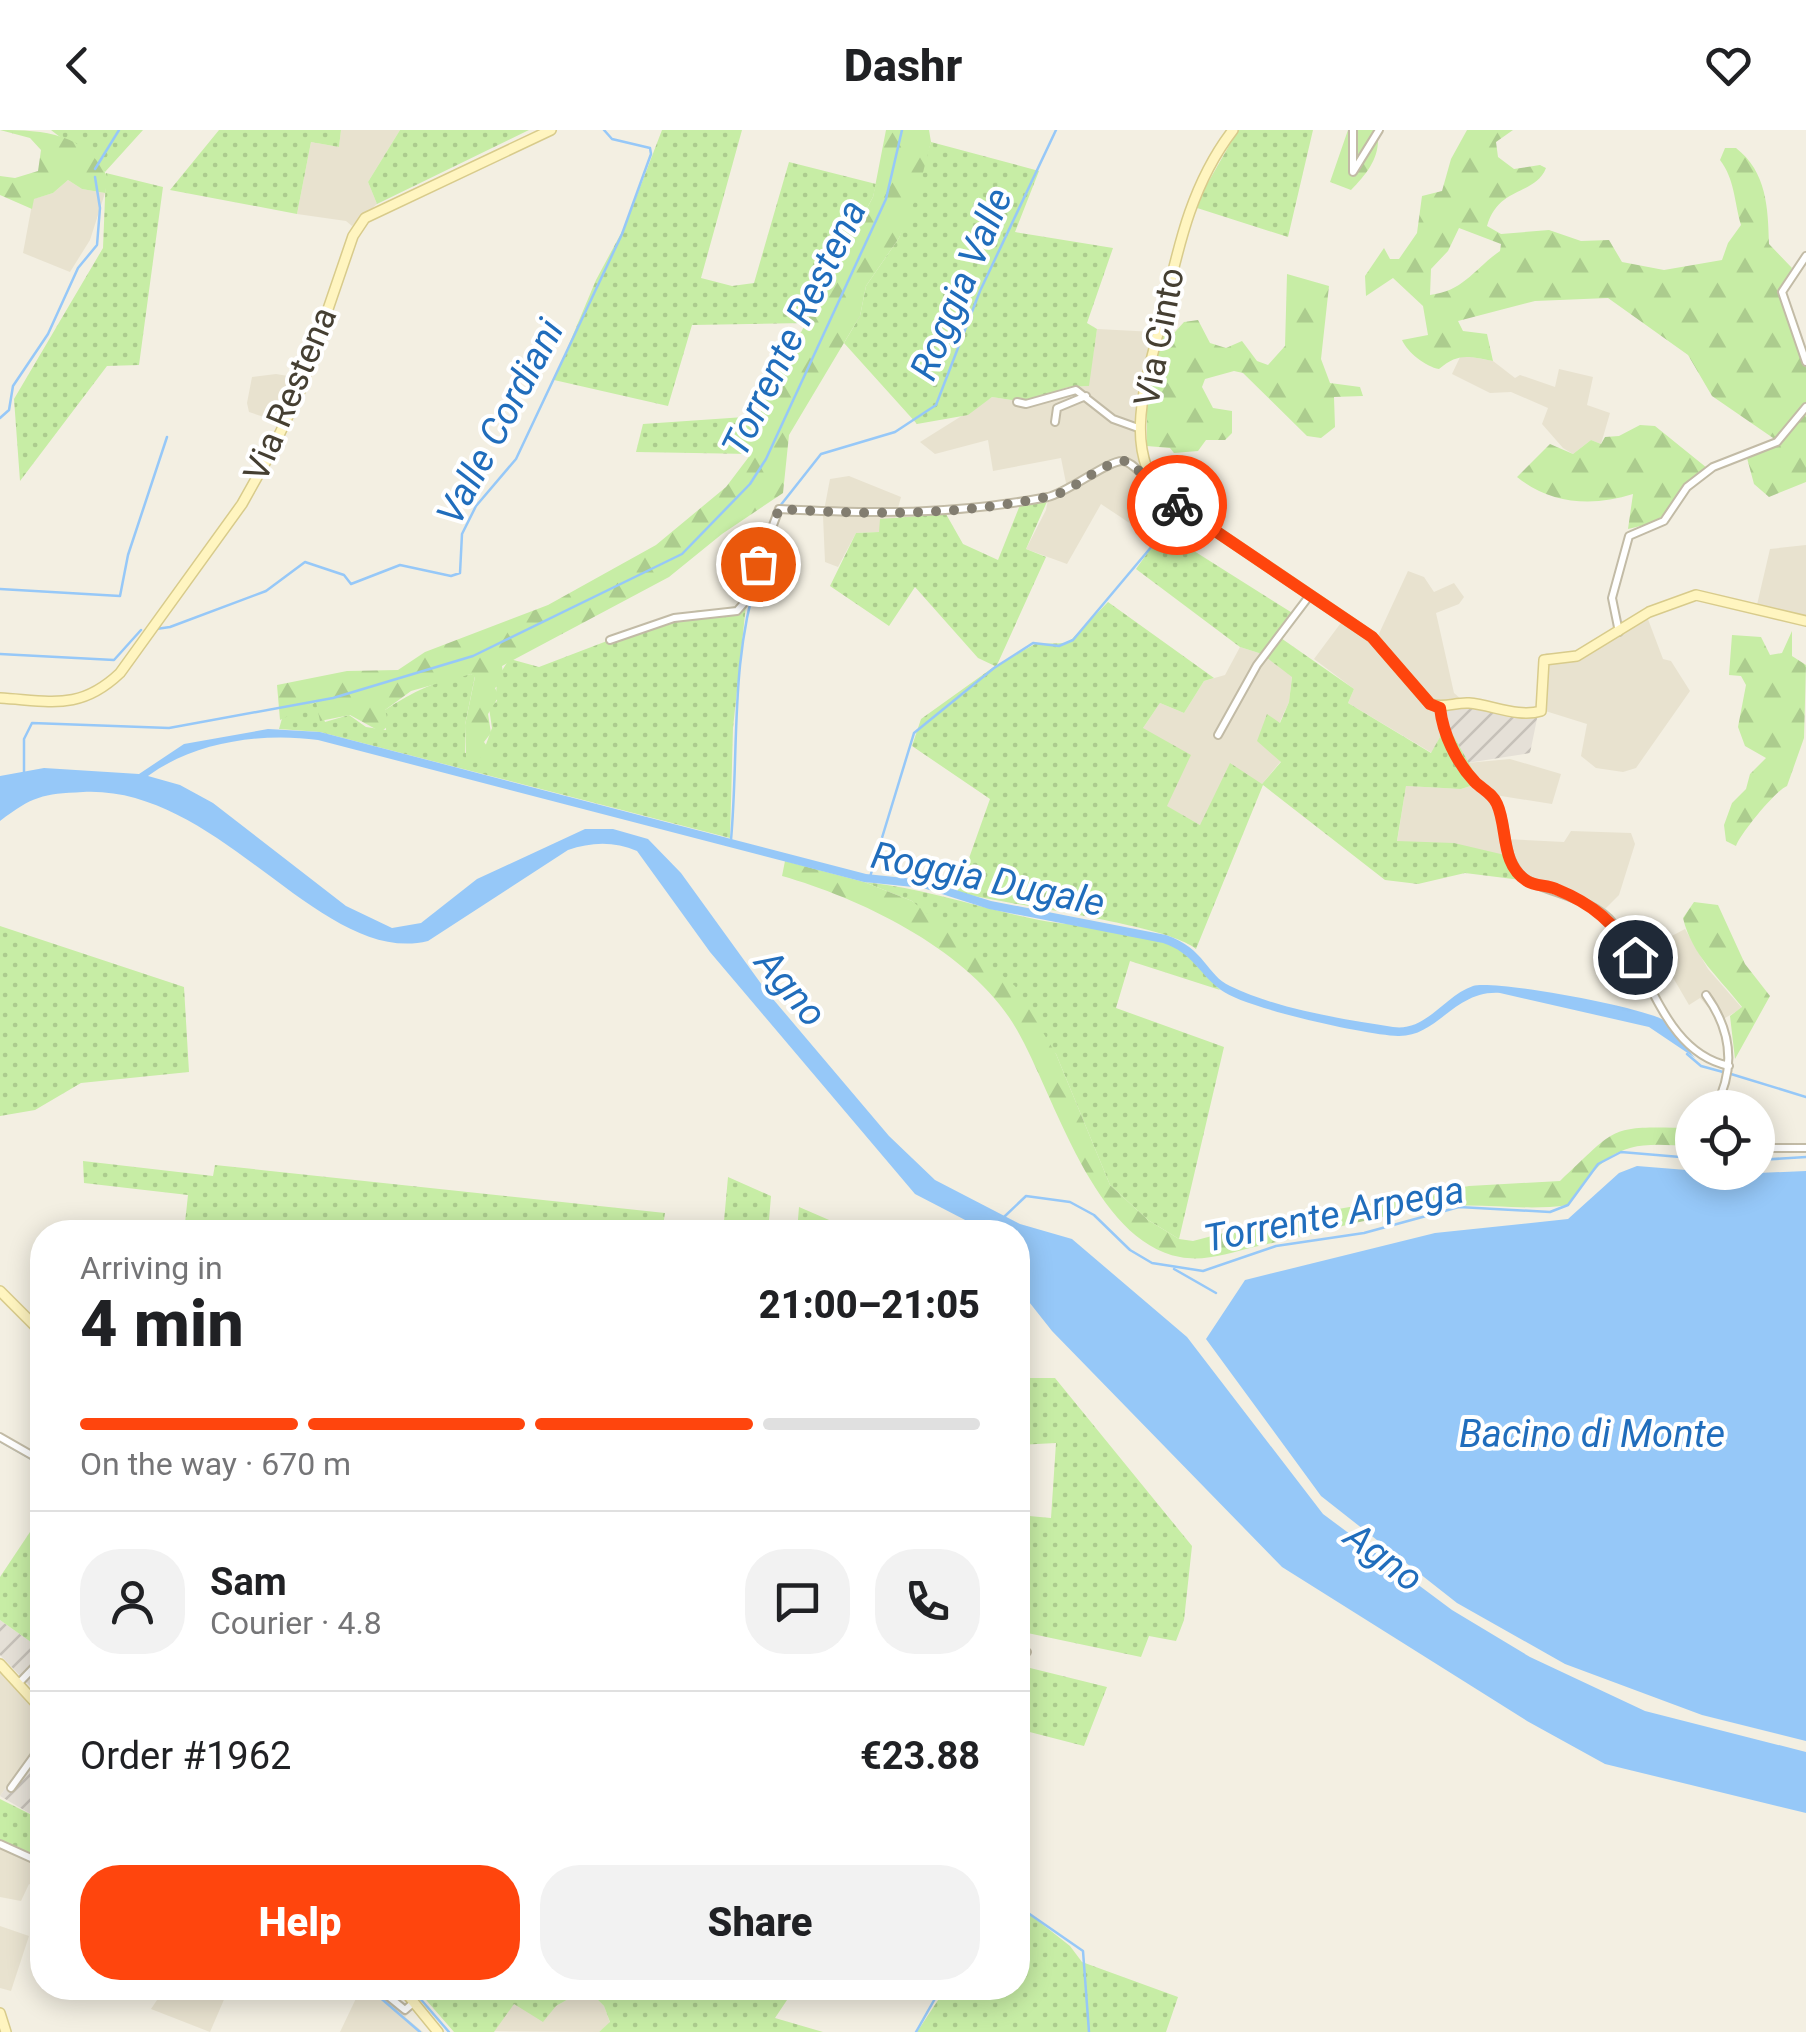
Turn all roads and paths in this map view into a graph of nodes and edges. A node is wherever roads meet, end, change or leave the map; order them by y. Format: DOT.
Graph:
graph roads {
  1 [pos="552,130"];
  2 [pos="1233,130"];
  3 [pos="1353,130"];
  4 [pos="1378,130"];
  5 [pos="1806,256"];
  6 [pos="1806,362"];
  7 [pos="1088,396"];
  8 [pos="1017,402"];
  9 [pos="1806,407"];
  10 [pos="1055,422"];
  11 [pos="1142,430"];
  12 [pos="1153,482"];
  13 [pos="1310,595"];
  14 [pos="1806,621"];
  15 [pos="1620,632"];
  16 [pos="610,640"];
  17 [pos="0,698"];
  18 [pos="1440,708"];
  19 [pos="1218,735"];
  20 [pos="1706,995"];
  21 [pos="1729,1071"];
  22 [pos="1722,1090"];
  23 [pos="1775,1148"];
  24 [pos="1806,1148"];
  25 [pos="0,1291"];
  26 [pos="30,1321"];
  27 [pos="0,1437"];
  28 [pos="30,1454"];
  29 [pos="0,1664"];
  30 [pos="30,1672"];
  31 [pos="18,1684"];
  32 [pos="30,1697"];
  33 [pos="30,1762"];
  34 [pos="11,1788"];
  35 [pos="0,1844"];
  36 [pos="30,1858"];
  37 [pos="392,2000"];
  38 [pos="413,2002"];
  39 [pos="0,2013"];
  40 [pos="6,2032"];
  41 [pos="438,2032"];
  1 -- 17 [label="street, Via Restena"];
  2 -- 11 [label="street, Via Cinto"];
  3 -- 4 [label="street"];
  5 -- 6 [label="street"];
  7 -- 8 [label="street"];
  7 -- 10 [label="street"];
  7 -- 11 [label="street"];
  9 -- 15 [label="street"];
  11 -- 12 [label="street, Via Cinto"];
  12 -- 13 [label="street"];
  12 -- 16 [label="street"];
  13 -- 18 [label="street"];
  13 -- 19 [label="street"];
  14 -- 15 [label="street"];
  15 -- 18 [label="street"];
  18 -- 21 [label="street"];
  20 -- 21 [label="street"];
  21 -- 22 [label="street"];
  23 -- 24 [label="street"];
  25 -- 26 [label="street"];
  27 -- 28 [label="street"];
  29 -- 31 [label="street"];
  30 -- 31 [label="street"];
  31 -- 32 [label="street"];
  33 -- 34 [label="street"];
  35 -- 36 [label="street"];
  37 -- 38 [label="street"];
  38 -- 41 [label="street"];
  39 -- 40 [label="street"];
}
